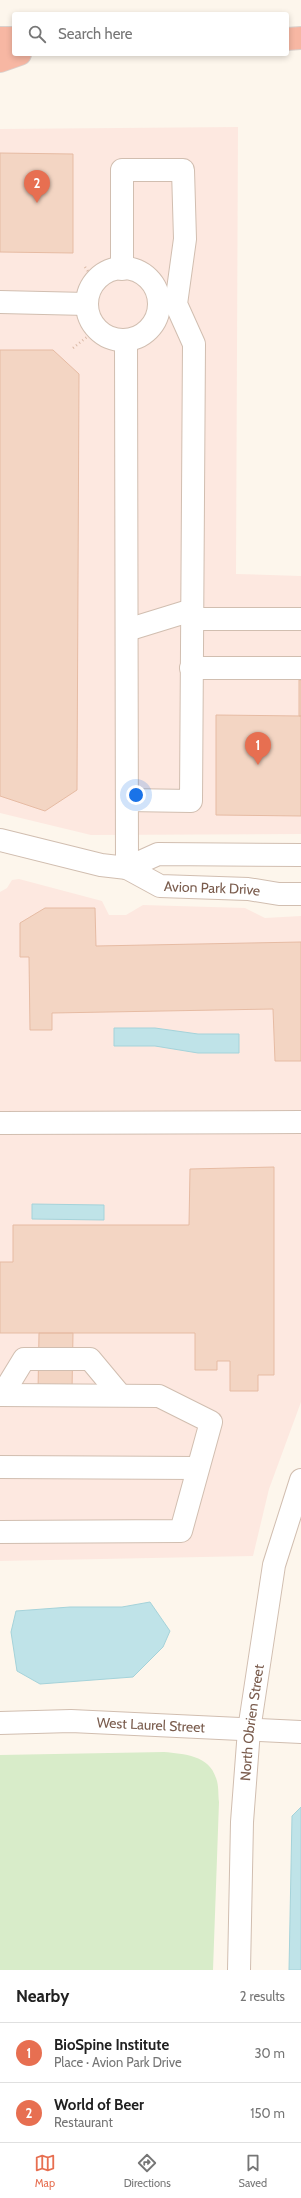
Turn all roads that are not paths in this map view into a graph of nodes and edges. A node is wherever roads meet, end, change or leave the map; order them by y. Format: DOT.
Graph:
graph roads {
  1 [pos="0,38"];
  2 [pos="12,38"];
  3 [pos="289,38"];
  4 [pos="301,38"];
  5 [pos="14,56"];
  6 [pos="0,61"];
  7 [pos="122,269"];
  8 [pos="0,302"];
  9 [pos="87,304"];
  10 [pos="167,304"];
  11 [pos="126,340"];
  12 [pos="192,614"];
  13 [pos="301,619"];
  14 [pos="127,630"];
  15 [pos="191,668"];
  16 [pos="301,668"];
  17 [pos="127,800"];
  18 [pos="0,840"];
  19 [pos="301,855"];
  20 [pos="127,868"];
  21 [pos="301,894"];
  22 [pos="301,1122"];
  23 [pos="0,1123"];
  24 [pos="1,1395"];
  25 [pos="120,1395"];
  26 [pos="0,1467"];
  27 [pos="197,1468"];
  28 [pos="301,1480"];
  29 [pos="0,1532"];
  30 [pos="0,1723"];
  31 [pos="249,1730"];
  32 [pos="301,1732"];
  33 [pos="239,1970"];
  1 -- 2 [label="highway"];
  3 -- 4 [label="highway"];
  5 -- 6 [label="highway"];
  7 -- 9 [label="street"];
  7 -- 10 [label="street"];
  7 -- 10 [label="street"];
  8 -- 9 [label="street"];
  9 -- 11 [label="street"];
  10 -- 11 [label="street"];
  10 -- 12 [label="street"];
  11 -- 14 [label="street"];
  12 -- 13 [label="street"];
  12 -- 14 [label="street"];
  12 -- 15 [label="street"];
  14 -- 17 [label="street"];
  15 -- 16 [label="street"];
  15 -- 17 [label="street"];
  17 -- 20 [label="street"];
  18 -- 20 [label="street, Avion Park Drive"];
  19 -- 20 [label="street"];
  20 -- 21 [label="street, Avion Park Drive"];
  22 -- 23 [label="street"];
  24 -- 25 [label="street"];
  24 -- 25 [label="street"];
  25 -- 27 [label="street"];
  26 -- 27 [label="street"];
  27 -- 29 [label="street"];
  28 -- 31 [label="street, North Obrien Street"];
  30 -- 31 [label="street, West Laurel Street"];
  31 -- 32 [label="street, West Laurel Street"];
  31 -- 33 [label="street, North Obrien Street"];
}
